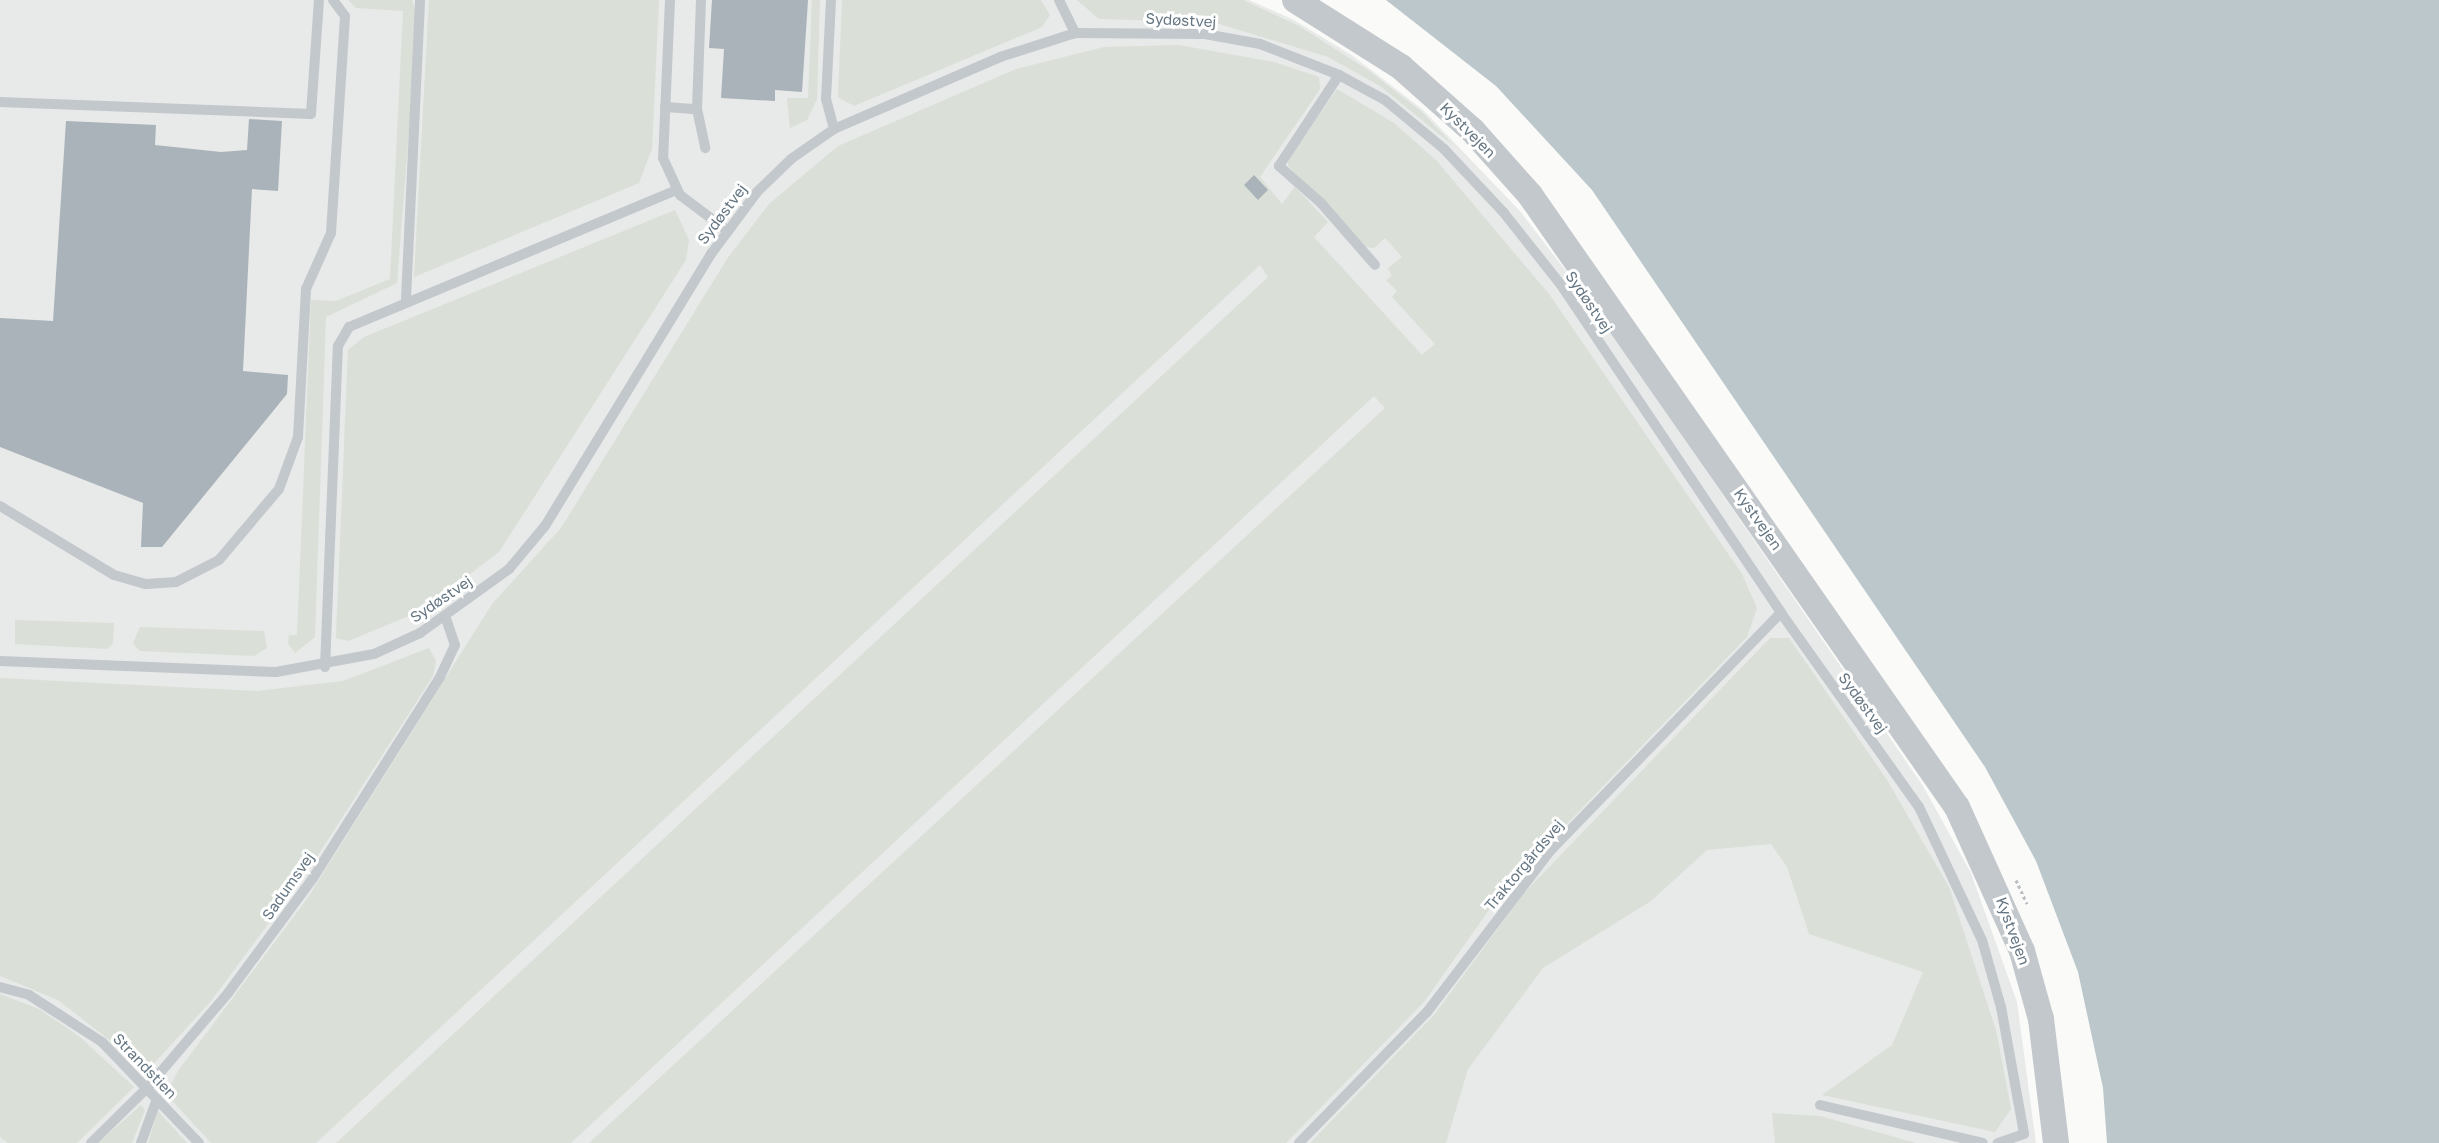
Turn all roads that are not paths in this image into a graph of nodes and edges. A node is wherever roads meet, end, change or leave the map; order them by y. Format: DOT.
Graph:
graph roads {
  1 [pos="319,0"];
  2 [pos="333,0"];
  3 [pos="420,0"];
  4 [pos="670,0"];
  5 [pos="701,0"];
  6 [pos="831,0"];
  7 [pos="1059,0"];
  8 [pos="1295,0"];
  9 [pos="1076,33"];
  10 [pos="1339,75"];
  11 [pos="0,102"];
  12 [pos="665,107"];
  13 [pos="697,109"];
  14 [pos="834,129"];
  15 [pos="705,148"];
  16 [pos="677,190"];
  17 [pos="728,231"];
  18 [pos="1375,265"];
  19 [pos="406,299"];
  20 [pos="0,506"];
  21 [pos="1781,613"];
  22 [pos="445,616"];
  23 [pos="0,661"];
  24 [pos="324,667"];
  25 [pos="0,987"];
  26 [pos="147,1089"];
  27 [pos="157,1098"];
  28 [pos="1820,1105"];
  29 [pos="2024,1139"];
  30 [pos="91,1143"];
  31 [pos="141,1143"];
  32 [pos="198,1143"];
  33 [pos="1299,1143"];
  34 [pos="1983,1143"];
  35 [pos="1998,1143"];
  36 [pos="2056,1143"];
  1 -- 11 [label="lane"];
  2 -- 20 [label="lane"];
  3 -- 19 [label="lane"];
  4 -- 12 [label="lane"];
  5 -- 13 [label="lane"];
  6 -- 14 [label="lane"];
  7 -- 9 [label="lane"];
  8 -- 36 [label="street, Kystvejen"];
  9 -- 10 [label="lane, Sydøstvej"];
  9 -- 14 [label="lane, Sydøstvej"];
  10 -- 18 [label="lane"];
  10 -- 21 [label="lane, Sydøstvej"];
  12 -- 13 [label="lane"];
  12 -- 16 [label="lane"];
  13 -- 15 [label="lane"];
  14 -- 17 [label="lane, Sydøstvej"];
  16 -- 17 [label="lane"];
  16 -- 19 [label="lane"];
  17 -- 22 [label="lane, Sydøstvej"];
  19 -- 24 [label="lane"];
  21 -- 29 [label="lane, Sydøstvej"];
  21 -- 33 [label="lane, Traktorgårdsvej"];
  22 -- 24 [label="lane, Sydøstvej"];
  22 -- 26 [label="lane, Sadumsvej"];
  23 -- 24 [label="lane, Sydøstvej"];
  25 -- 26 [label="lane, Strandstien"];
  26 -- 27 [label="lane, Strandstien"];
  26 -- 30 [label="lane, Sadumsvej"];
  27 -- 31 [label="lane"];
  27 -- 32 [label="lane, Strandstien"];
  28 -- 34 [label="lane"];
  29 -- 35 [label="lane, Sydøstvej"];
}
